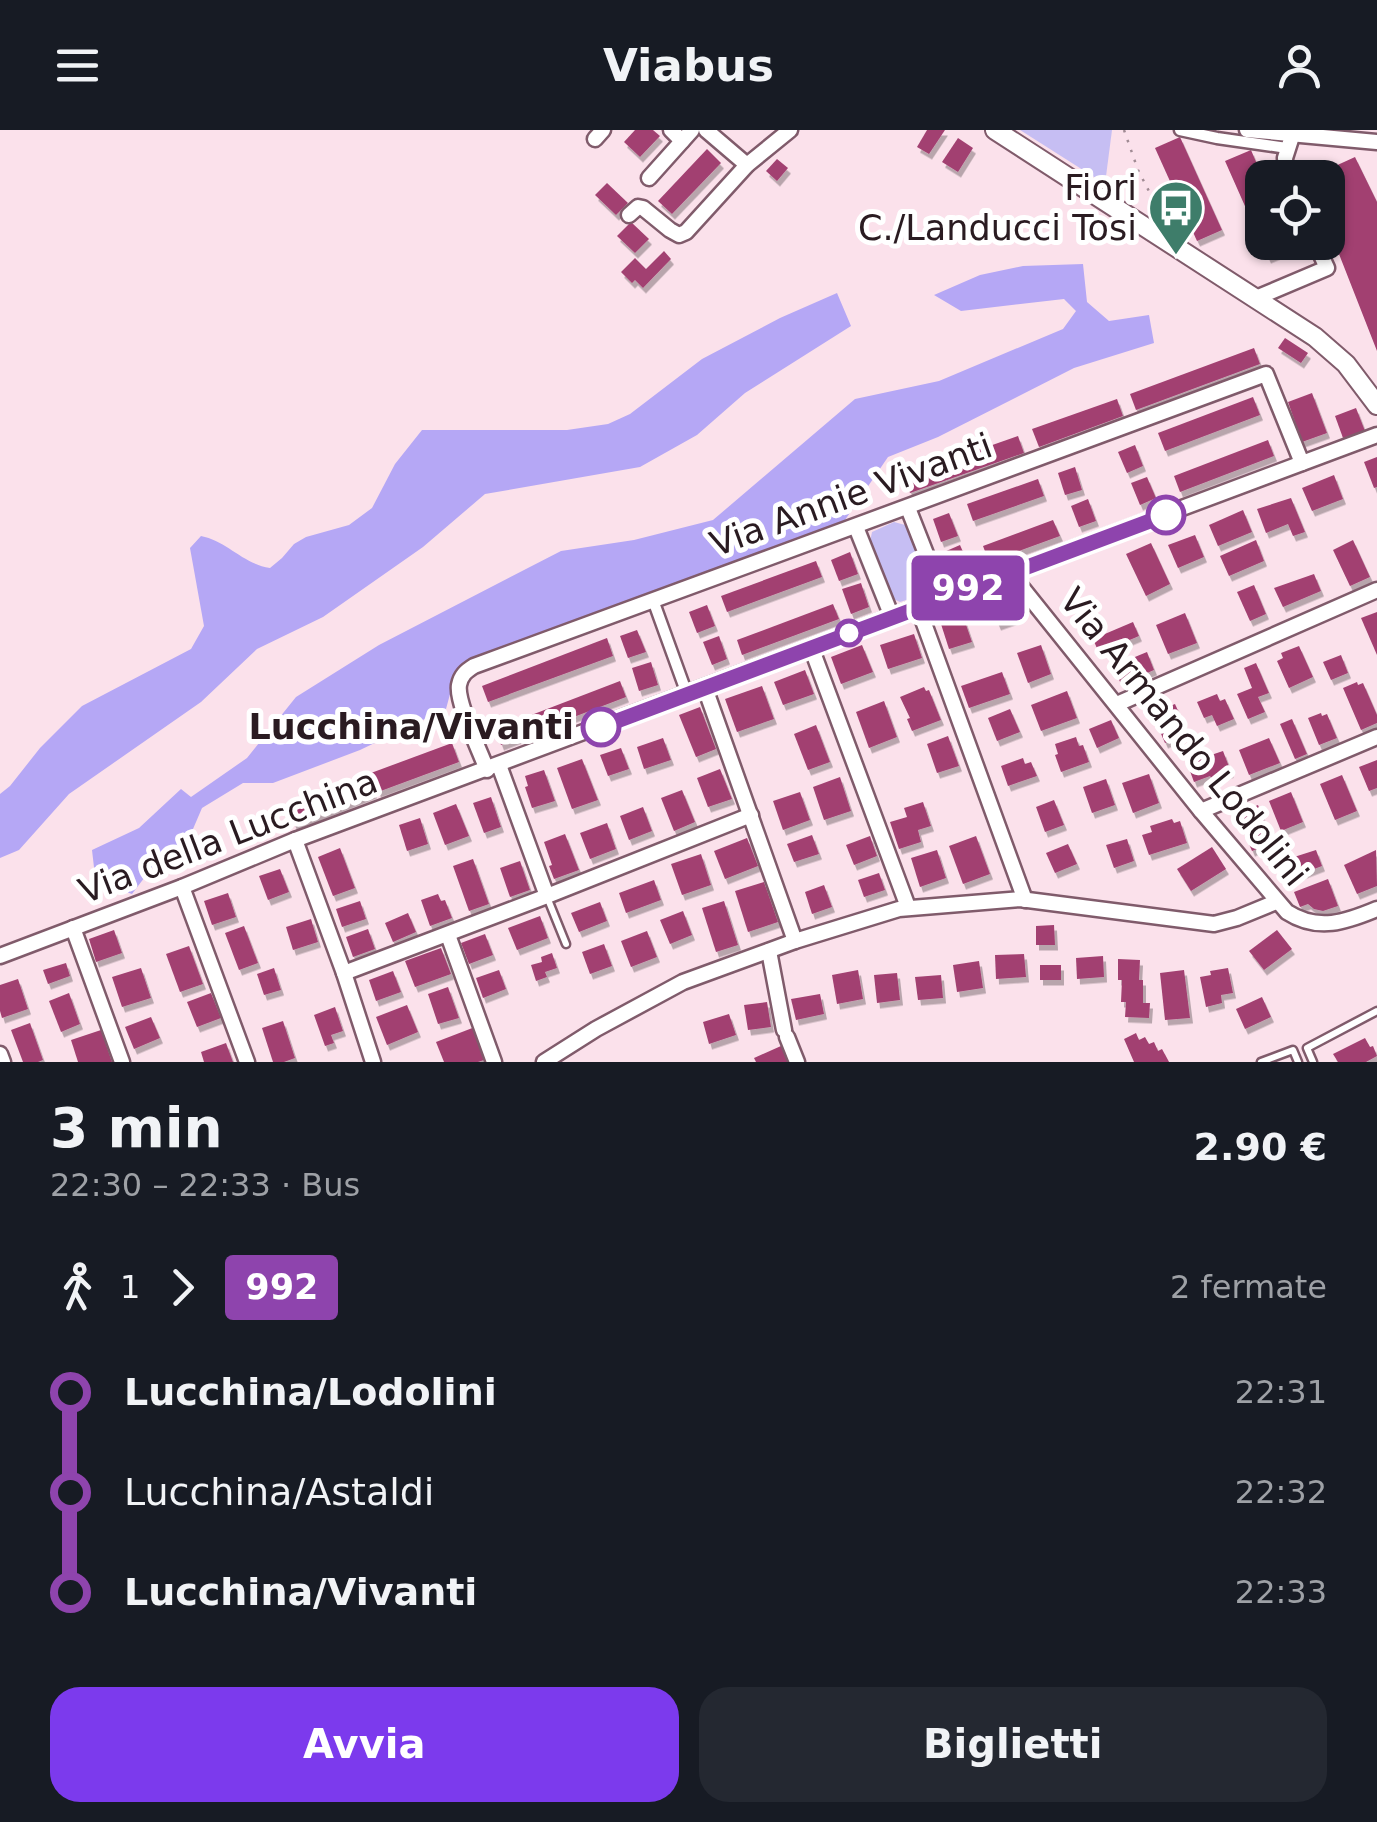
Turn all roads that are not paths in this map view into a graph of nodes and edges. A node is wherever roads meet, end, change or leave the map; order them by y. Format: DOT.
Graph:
graph roads {
  1 [pos="706,130"];
  2 [pos="790,130"];
  3 [pos="995,130"];
  4 [pos="1180,130"];
  5 [pos="1247,130"];
  6 [pos="682,134"];
  7 [pos="1217,135"];
  8 [pos="1291,138"];
  9 [pos="1377,142"];
  10 [pos="747,165"];
  11 [pos="649,178"];
  12 [pos="629,215"];
  13 [pos="1323,260"];
  14 [pos="1256,298"];
  15 [pos="1377,405"];
  16 [pos="1377,436"];
  17 [pos="1302,463"];
  18 [pos="908,508"];
  19 [pos="856,528"];
  20 [pos="1011,574"];
  21 [pos="1377,590"];
  22 [pos="943,597"];
  23 [pos="653,600"];
  24 [pos="918,606"];
  25 [pos="892,617"];
  26 [pos="812,647"];
  27 [pos="705,688"];
  28 [pos="687,694"];
  29 [pos="1118,704"];
  30 [pos="1377,737"];
  31 [pos="493,768"];
  32 [pos="1202,810"];
  33 [pos="751,814"];
  34 [pos="295,840"];
  35 [pos="182,887"];
  36 [pos="547,896"];
  37 [pos="1025,900"];
  38 [pos="1276,902"];
  39 [pos="908,908"];
  40 [pos="1377,909"];
  41 [pos="74,928"];
  42 [pos="448,934"];
  43 [pos="795,942"];
  44 [pos="566,944"];
  45 [pos="769,951"];
  46 [pos="0,956"];
  47 [pos="344,973"];
  48 [pos="1377,1011"];
  49 [pos="0,1054"];
  50 [pos="3,1062"];
  51 [pos="122,1062"];
  52 [pos="247,1062"];
  53 [pos="373,1062"];
  54 [pos="494,1062"];
  55 [pos="544,1062"];
  56 [pos="797,1062"];
  57 [pos="1261,1062"];
  58 [pos="1298,1062"];
  59 [pos="1313,1062"];
  1 -- 10 [label="street"];
  2 -- 10 [label="street"];
  3 -- 14 [label="street"];
  4 -- 7 [label="street"];
  5 -- 8 [label="street"];
  6 -- 11 [label="street"];
  7 -- 8 [label="street"];
  8 -- 9 [label="street"];
  10 -- 12 [label="street"];
  13 -- 14 [label="street"];
  14 -- 15 [label="street"];
  16 -- 17 [label="street, Via della Lucchina"];
  17 -- 18 [label="street, Via Annie Vivanti"];
  17 -- 20 [label="street, Via della Lucchina"];
  18 -- 19 [label="street, Via Annie Vivanti"];
  18 -- 22 [label="street"];
  19 -- 23 [label="street, Via Annie Vivanti"];
  19 -- 25 [label="street"];
  20 -- 22 [label="street, Via della Lucchina"];
  20 -- 29 [label="street, Via Armando Lodolini"];
  21 -- 29 [label="street"];
  22 -- 24 [label="street, Via della Lucchina"];
  23 -- 28 [label="street"];
  23 -- 31 [label="street, Via Annie Vivanti"];
  24 -- 25 [label="street, Via della Lucchina"];
  24 -- 37 [label="street"];
  25 -- 26 [label="street, Via della Lucchina"];
  26 -- 27 [label="street, Via della Lucchina"];
  26 -- 39 [label="street"];
  27 -- 28 [label="street, Via della Lucchina"];
  27 -- 33 [label="street"];
  28 -- 31 [label="street, Via della Lucchina"];
  29 -- 32 [label="street, Via Armando Lodolini"];
  30 -- 32 [label="street"];
  31 -- 34 [label="street, Via della Lucchina"];
  31 -- 36 [label="street"];
  32 -- 38 [label="street, Via Armando Lodolini"];
  33 -- 36 [label="street"];
  33 -- 43 [label="street"];
  34 -- 35 [label="street, Via della Lucchina"];
  34 -- 47 [label="street"];
  35 -- 41 [label="street, Via della Lucchina"];
  35 -- 52 [label="street"];
  36 -- 42 [label="street"];
  36 -- 44 [label="lane"];
  37 -- 38 [label="street"];
  37 -- 39 [label="street"];
  38 -- 40 [label="street, Via Armando Lodolini"];
  39 -- 43 [label="street"];
  41 -- 46 [label="street, Via della Lucchina"];
  41 -- 51 [label="street"];
  42 -- 47 [label="street"];
  42 -- 54 [label="street"];
  43 -- 45 [label="street"];
  45 -- 55 [label="street"];
  45 -- 56 [label="street"];
  47 -- 53 [label="street"];
  48 -- 59 [label="lane"];
  49 -- 50 [label="street"];
  57 -- 58 [label="lane"];
}
